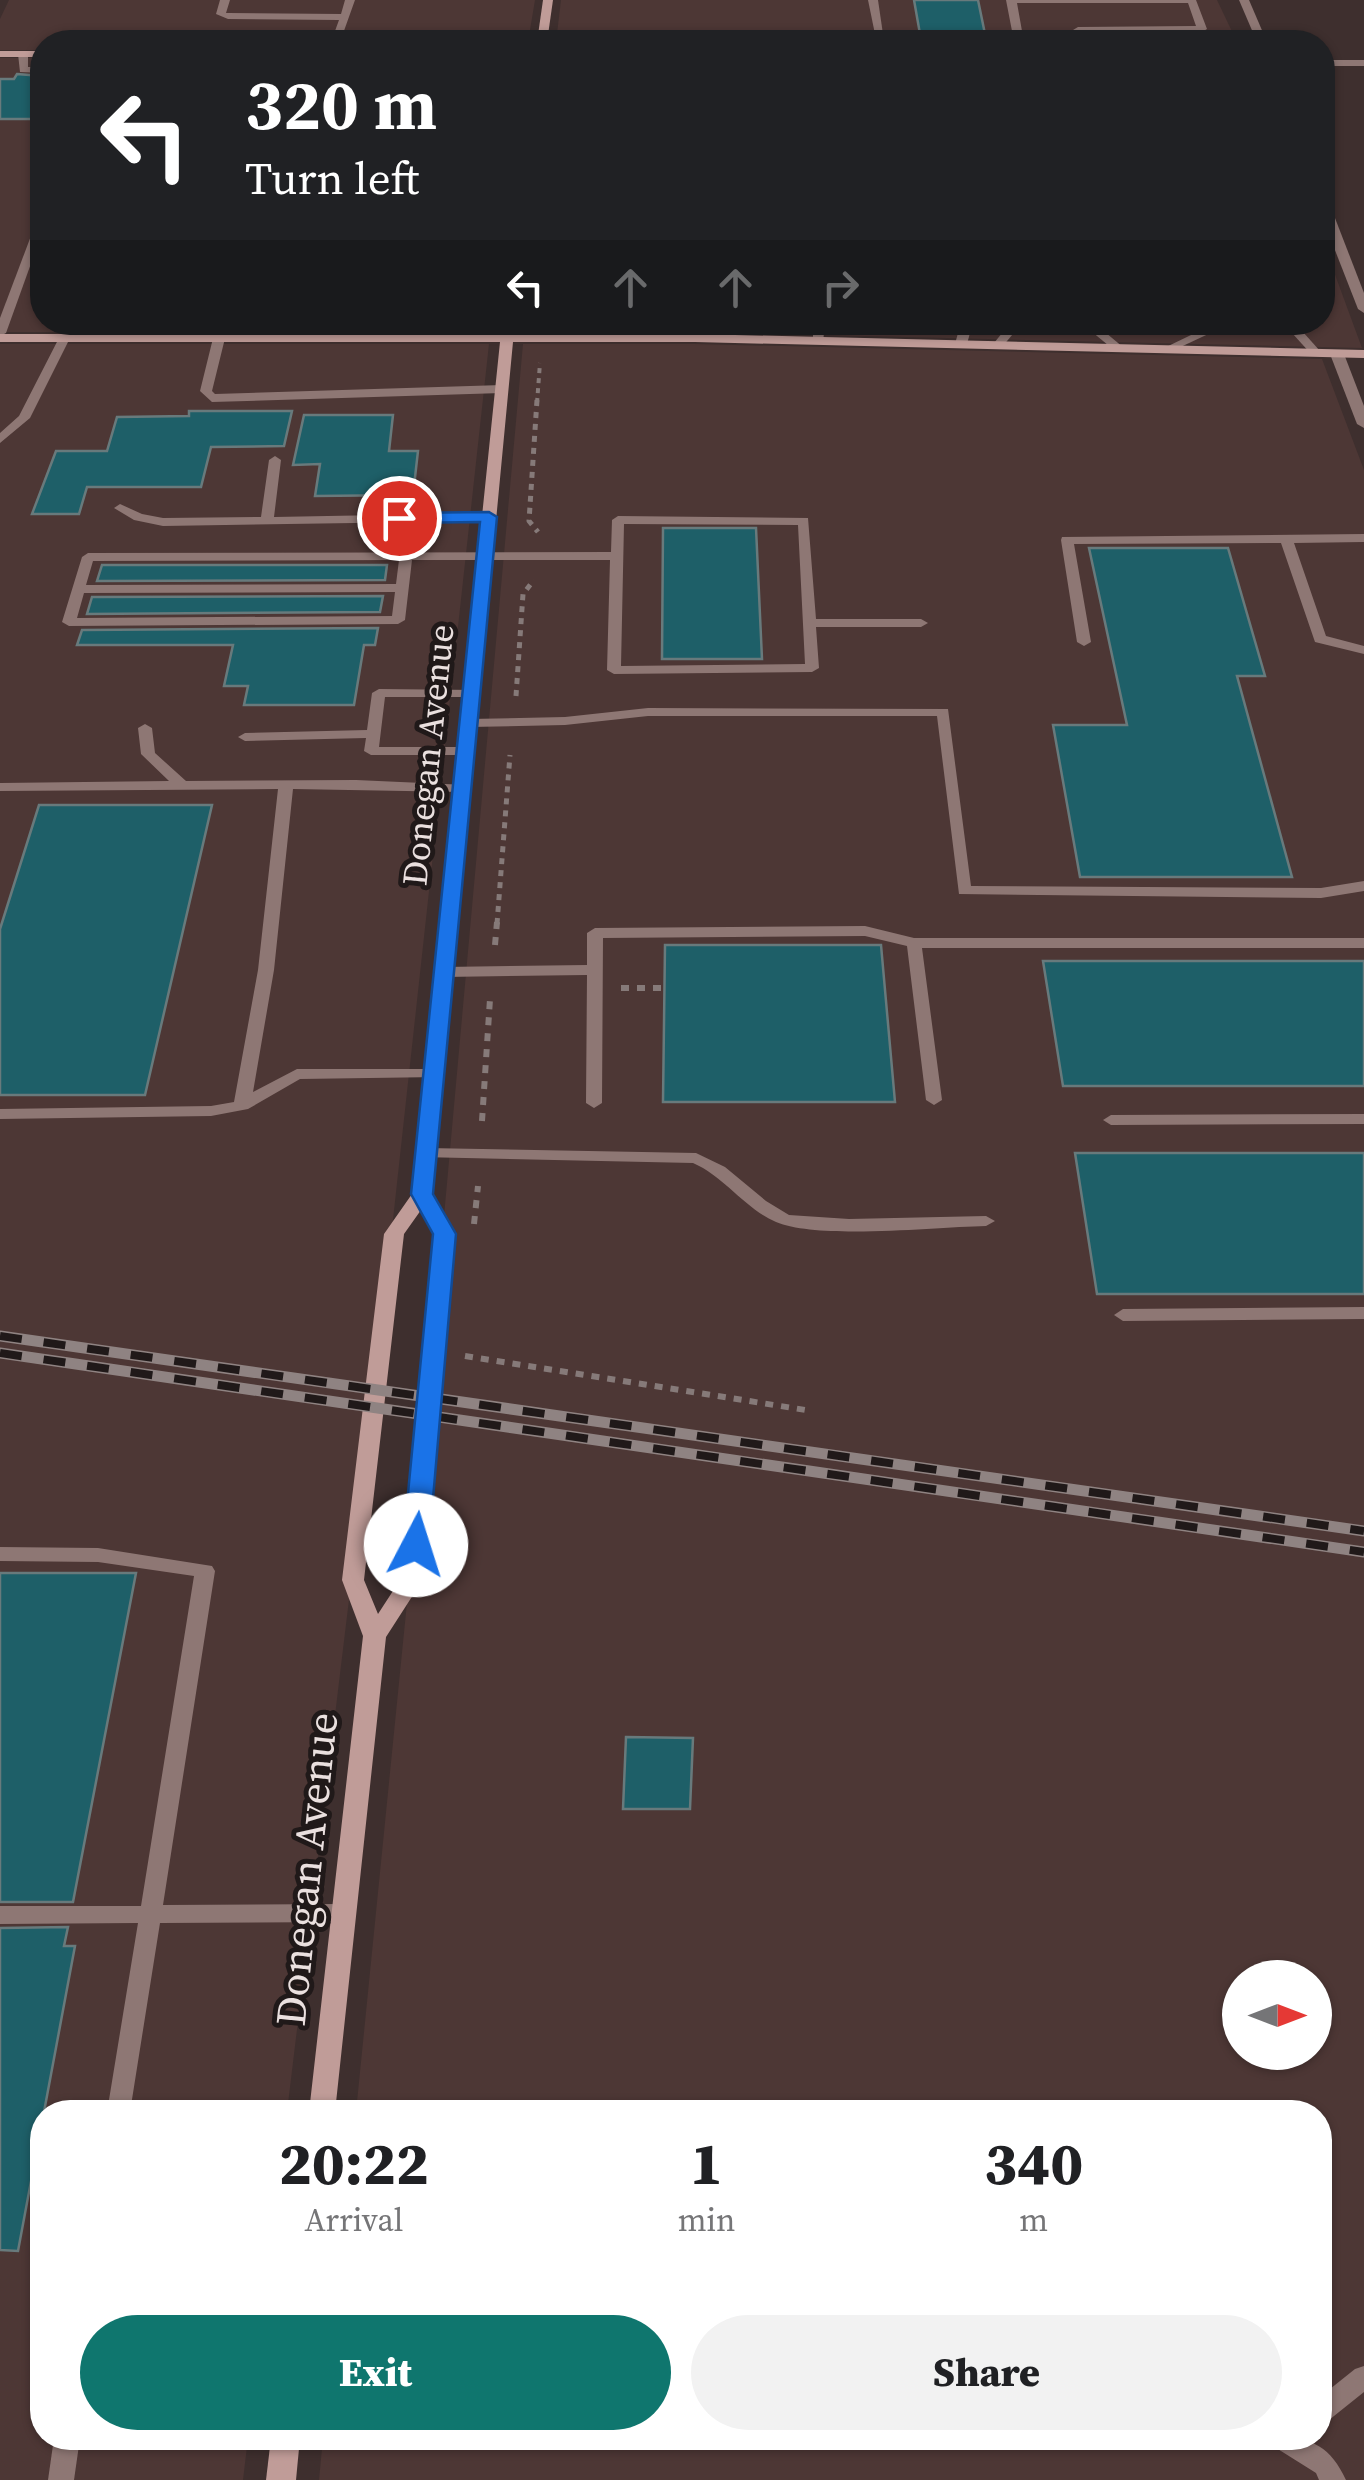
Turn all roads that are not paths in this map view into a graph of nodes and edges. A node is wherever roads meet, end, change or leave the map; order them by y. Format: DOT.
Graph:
graph roads {
  1 [pos="225,0"];
  2 [pos="350,0"];
  3 [pos="548,0"];
  4 [pos="873,0"];
  5 [pos="1244,0"];
  6 [pos="1012,1"];
  7 [pos="1191,1"];
  8 [pos="346,17"];
  9 [pos="341,30"];
  10 [pos="544,30"];
  11 [pos="879,30"];
  12 [pos="1016,30"];
  13 [pos="1078,30"];
  14 [pos="1257,30"];
  15 [pos="0,54"];
  16 [pos="23,54"];
  17 [pos="30,54"];
  18 [pos="1335,63"];
  19 [pos="1364,63"];
  20 [pos="30,70"];
  21 [pos="1335,234"];
  22 [pos="30,253"];
  23 [pos="1364,309"];
  24 [pos="89,335"];
  25 [pos="221,335"];
  26 [pos="328,335"];
  27 [pos="507,335"];
  28 [pos="649,335"];
  29 [pos="819,335"];
  30 [pos="963,335"];
  31 [pos="1007,335"];
  32 [pos="1102,335"];
  33 [pos="1201,335"];
  34 [pos="1299,335"];
  35 [pos="0,336"];
  36 [pos="64,338"];
  37 [pos="88,338"];
  38 [pos="220,338"];
  39 [pos="819,341"];
  40 [pos="961,344"];
  41 [pos="998,345"];
  42 [pos="1118,348"];
  43 [pos="1168,350"];
  44 [pos="1316,353"];
  45 [pos="1337,354"];
  46 [pos="1364,354"];
  47 [pos="502,388"];
  48 [pos="1364,424"];
  49 [pos="0,438"];
  50 [pos="275,460"];
  51 [pos="120,508"];
  52 [pos="489,517"];
  53 [pos="267,520"];
  54 [pos="1364,538"];
  55 [pos="1286,539"];
  56 [pos="406,556"];
  57 [pos="486,556"];
  58 [pos="617,556"];
  59 [pos="402,588"];
  60 [pos="78,589"];
  61 [pos="810,623"];
  62 [pos="921,623"];
  63 [pos="1084,642"];
  64 [pos="1364,650"];
  65 [pos="472,692"];
  66 [pos="469,723"];
  67 [pos="144,728"];
  68 [pos="374,734"];
  69 [pos="244,737"];
  70 [pos="466,750"];
  71 [pos="182,786"];
  72 [pos="286,786"];
  73 [pos="0,787"];
  74 [pos="462,788"];
  75 [pos="1364,886"];
  76 [pos="914,943"];
  77 [pos="1364,943"];
  78 [pos="594,970"];
  79 [pos="444,972"];
  80 [pos="433,1074"];
  81 [pos="934,1100"];
  82 [pos="594,1103"];
  83 [pos="242,1105"];
  84 [pos="0,1114"];
  85 [pos="1364,1119"];
  86 [pos="1111,1120"];
  87 [pos="426,1153"];
  88 [pos="422,1194"];
  89 [pos="986,1221"];
  90 [pos="1364,1312"];
  91 [pos="1123,1315"];
  92 [pos="0,1554"];
  93 [pos="375,1636"];
  94 [pos="344,1913"];
  95 [pos="151,1914"];
  96 [pos="0,1915"];
  97 [pos="121,2100"];
  98 [pos="323,2100"];
  99 [pos="1364,2377"];
  100 [pos="1332,2402"];
  101 [pos="65,2450"];
  102 [pos="285,2450"];
  103 [pos="1303,2450"];
  104 [pos="60,2480"];
  105 [pos="281,2480"];
  106 [pos="1333,2480"];
  1 -- 8 [label="lane"];
  2 -- 8 [label="lane"];
  3 -- 10 [label="street"];
  4 -- 11 [label="lane"];
  5 -- 14 [label="street"];
  6 -- 7 [label="lane"];
  6 -- 12 [label="lane"];
  7 -- 13 [label="lane"];
  8 -- 9 [label="lane"];
  15 -- 16 [label="street"];
  16 -- 17 [label="street"];
  16 -- 20 [label="lane"];
  18 -- 19 [label="street"];
  21 -- 23 [label="street"];
  22 -- 35 [label="lane"];
  24 -- 37 [label="street"];
  25 -- 38 [label="lane"];
  26 -- 38 [label="street"];
  27 -- 47 [label="street, Donegan Avenue"];
  28 -- 39 [label="street"];
  29 -- 39 [label="lane"];
  30 -- 40 [label="lane"];
  31 -- 41 [label="lane"];
  32 -- 42 [label="lane"];
  33 -- 43 [label="lane"];
  34 -- 44 [label="lane"];
  35 -- 36 [label="street"];
  36 -- 37 [label="street"];
  36 -- 49 [label="lane"];
  37 -- 38 [label="street"];
  38 -- 47 [label="lane"];
  39 -- 40 [label="street"];
  40 -- 41 [label="street"];
  41 -- 42 [label="street"];
  42 -- 43 [label="street"];
  43 -- 44 [label="street"];
  44 -- 45 [label="street"];
  45 -- 46 [label="street"];
  45 -- 48 [label="street"];
  47 -- 52 [label="street, Donegan Avenue"];
  50 -- 53 [label="lane"];
  51 -- 53 [label="lane"];
  52 -- 53 [label="lane"];
  52 -- 57 [label="street, Donegan Avenue"];
  54 -- 55 [label="lane"];
  55 -- 63 [label="lane"];
  55 -- 64 [label="lane"];
  56 -- 57 [label="lane"];
  56 -- 59 [label="lane"];
  56 -- 60 [label="lane"];
  57 -- 58 [label="lane"];
  57 -- 65 [label="street, Donegan Avenue"];
  58 -- 61 [label="lane"];
  58 -- 61 [label="lane"];
  59 -- 60 [label="lane"];
  59 -- 60 [label="lane"];
  61 -- 62 [label="lane"];
  65 -- 66 [label="street, Donegan Avenue"];
  65 -- 68 [label="lane"];
  66 -- 70 [label="street, Donegan Avenue"];
  66 -- 75 [label="lane"];
  67 -- 71 [label="lane"];
  68 -- 69 [label="lane"];
  68 -- 70 [label="lane"];
  70 -- 74 [label="street, Donegan Avenue"];
  71 -- 72 [label="lane"];
  71 -- 73 [label="lane"];
  72 -- 74 [label="lane"];
  72 -- 83 [label="lane"];
  74 -- 79 [label="street, Donegan Avenue"];
  76 -- 77 [label="lane"];
  76 -- 78 [label="lane"];
  76 -- 81 [label="lane"];
  78 -- 79 [label="lane"];
  78 -- 82 [label="lane"];
  79 -- 80 [label="street, Donegan Avenue"];
  80 -- 83 [label="lane"];
  80 -- 87 [label="street, Donegan Avenue"];
  83 -- 84 [label="lane"];
  85 -- 86 [label="lane"];
  87 -- 88 [label="street, Donegan Avenue"];
  87 -- 89 [label="lane"];
  88 -- 93 [label="street, Donegan Avenue"];
  88 -- 93 [label="street, Donegan Avenue"];
  90 -- 91 [label="lane"];
  92 -- 95 [label="lane"];
  93 -- 94 [label="street, Donegan Avenue"];
  94 -- 95 [label="lane"];
  94 -- 98 [label="street, Donegan Avenue"];
  95 -- 96 [label="lane"];
  95 -- 97 [label="lane"];
  99 -- 100 [label="lane"];
  101 -- 104 [label="lane"];
  102 -- 105 [label="street"];
  103 -- 106 [label="lane"];
}
